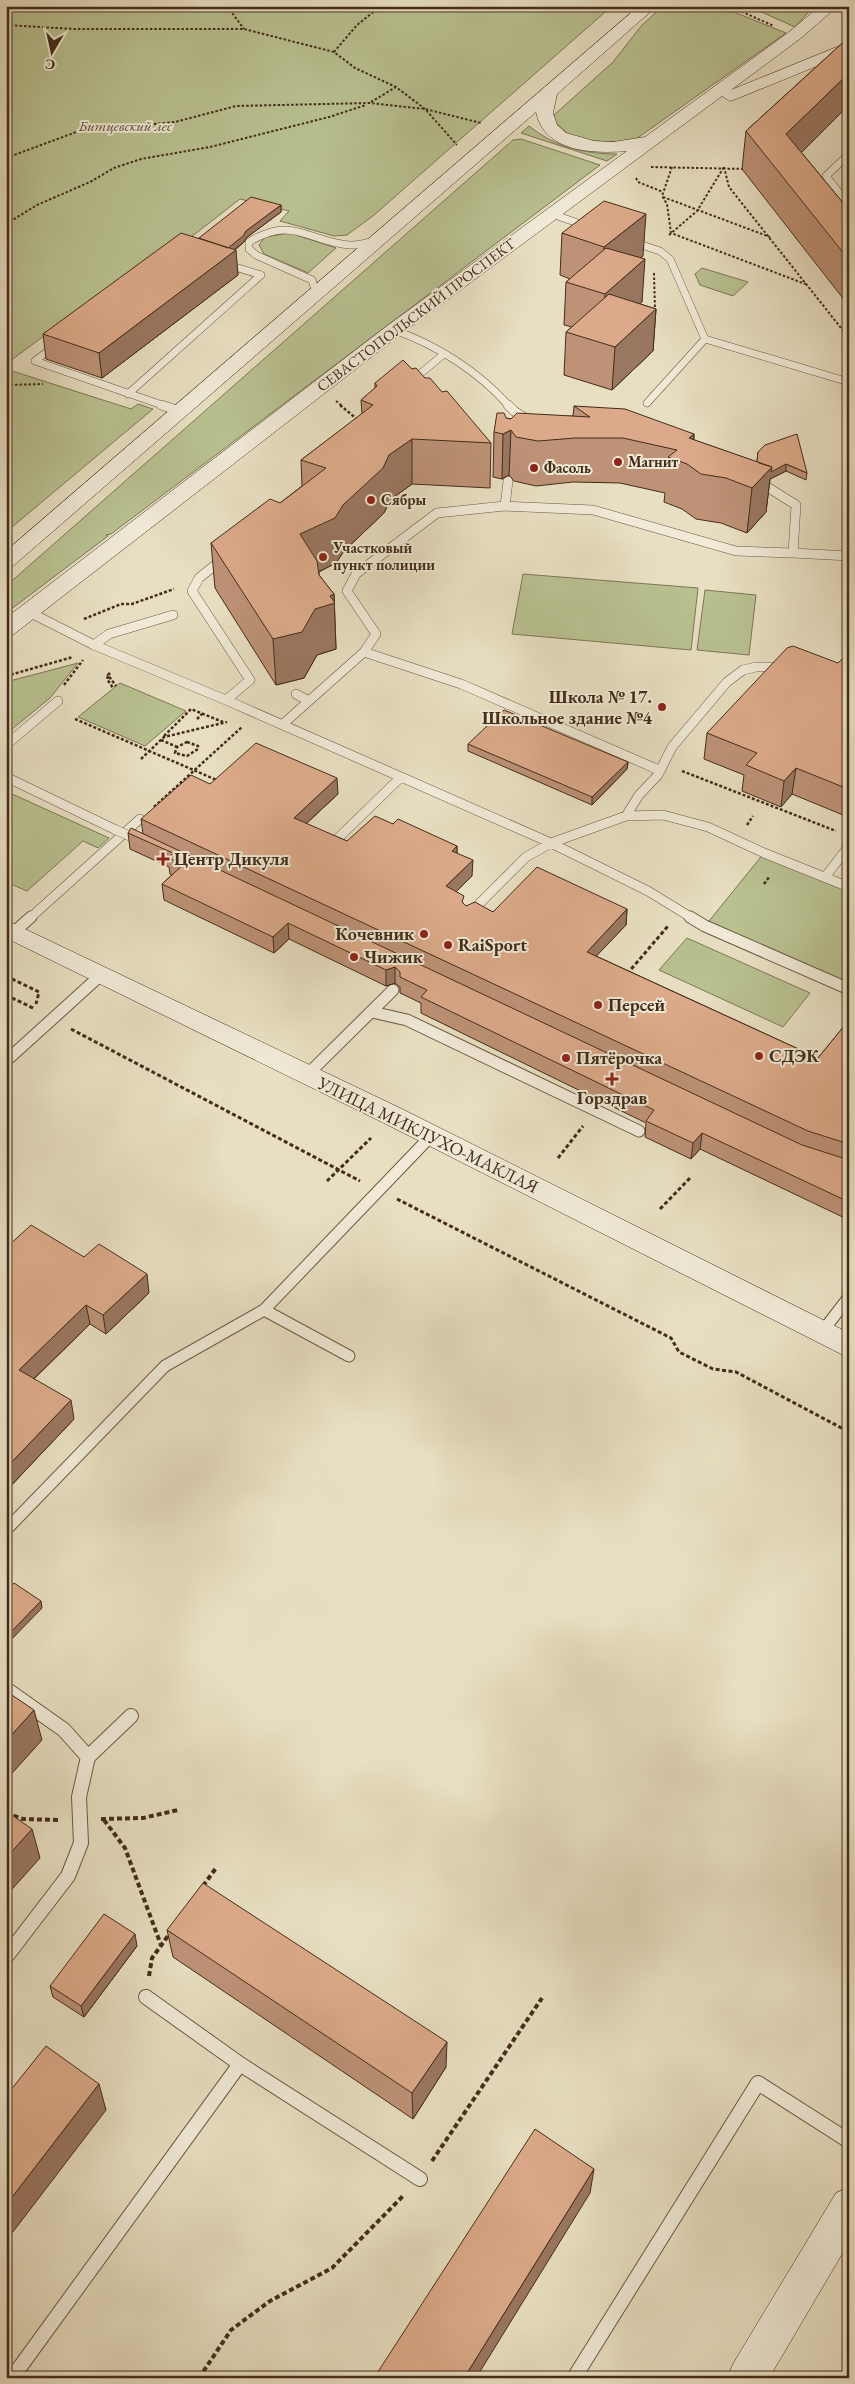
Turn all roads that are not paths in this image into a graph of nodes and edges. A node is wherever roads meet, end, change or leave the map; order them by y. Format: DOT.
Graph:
graph roads {
  1 [pos="649,6"];
  2 [pos="830,6"];
  3 [pos="849,47"];
  4 [pos="549,94"];
  5 [pos="683,116"];
  6 [pos="656,139"];
  7 [pos="849,154"];
  8 [pos="849,206"];
  9 [pos="552,214"];
  10 [pos="594,228"];
  11 [pos="622,238"];
  12 [pos="376,241"];
  13 [pos="214,261"];
  14 [pos="316,293"];
  15 [pos="394,330"];
  16 [pos="65,338"];
  17 [pos="705,339"];
  18 [pos="444,354"];
  19 [pos="849,382"];
  20 [pos="399,391"];
  21 [pos="128,394"];
  22 [pos="647,404"];
  23 [pos="180,411"];
  24 [pos="535,425"];
  25 [pos="749,475"];
  26 [pos="508,481"];
  27 [pos="504,506"];
  28 [pos="793,553"];
  29 [pos="229,554"];
  30 [pos="849,556"];
  31 [pos="6,562"];
  32 [pos="29,612"];
  33 [pos="173,616"];
  34 [pos="6,629"];
  35 [pos="94,645"];
  36 [pos="364,652"];
  37 [pos="785,668"];
  38 [pos="296,694"];
  39 [pos="226,700"];
  40 [pos="307,700"];
  41 [pos="58,701"];
  42 [pos="283,724"];
  43 [pos="6,746"];
  44 [pos="661,766"];
  45 [pos="6,777"];
  46 [pos="401,777"];
  47 [pos="626,816"];
  48 [pos="140,819"];
  49 [pos="551,843"];
  50 [pos="332,844"];
  51 [pos="152,846"];
  52 [pos="849,846"];
  53 [pos="825,877"];
  54 [pos="849,887"];
  55 [pos="468,916"];
  56 [pos="10,930"];
  57 [pos="102,974"];
  58 [pos="849,989"];
  59 [pos="393,990"];
  60 [pos="372,1012"];
  61 [pos="6,1061"];
  62 [pos="307,1075"];
  63 [pos="639,1131"];
  64 [pos="431,1136"];
  65 [pos="849,1298"];
  66 [pos="264,1310"];
  67 [pos="822,1332"];
  68 [pos="849,1346"];
  69 [pos="349,1356"];
  70 [pos="6,1530"];
  71 [pos="6,1689"];
  72 [pos="131,1716"];
  73 [pos="88,1757"];
  74 [pos="6,1957"];
  75 [pos="146,1997"];
  76 [pos="240,2064"];
  77 [pos="849,2141"];
  78 [pos="420,2179"];
  79 [pos="849,2206"];
  80 [pos="12,2378"];
  81 [pos="574,2378"];
  82 [pos="747,2378"];
  1 -- 4 [label="main road"];
  2 -- 5 [label="main road, СЕВАСТОПОЛЬСКИЙ ПРОСПЕКТ"];
  3 -- 5 [label="main road"];
  4 -- 6 [label="main road"];
  4 -- 12 [label="main road"];
  5 -- 6 [label="main road, СЕВАСТОПОЛЬСКИЙ ПРОСПЕКТ"];
  6 -- 9 [label="main road, СЕВАСТОПОЛЬСКИЙ ПРОСПЕКТ"];
  7 -- 8 [label="lane"];
  9 -- 10 [label="lane"];
  9 -- 15 [label="main road, СЕВАСТОПОЛЬСКИЙ ПРОСПЕКТ"];
  11 -- 17 [label="lane"];
  12 -- 14 [label="main road"];
  12 -- 14 [label="lane"];
  13 -- 21 [label="lane"];
  14 -- 23 [label="main road"];
  15 -- 18 [label="lane"];
  15 -- 32 [label="main road, СЕВАСТОПОЛЬСКИЙ ПРОСПЕКТ"];
  16 -- 21 [label="lane"];
  17 -- 19 [label="lane"];
  17 -- 22 [label="lane"];
  18 -- 20 [label="lane"];
  18 -- 24 [label="lane"];
  21 -- 23 [label="lane"];
  23 -- 31 [label="main road"];
  25 -- 28 [label="lane"];
  26 -- 27 [label="lane"];
  27 -- 28 [label="lane"];
  27 -- 36 [label="lane"];
  28 -- 30 [label="lane"];
  29 -- 39 [label="lane"];
  32 -- 34 [label="main road, СЕВАСТОПОЛЬСКИЙ ПРОСПЕКТ"];
  32 -- 35 [label="lane"];
  33 -- 35 [label="lane"];
  35 -- 39 [label="lane"];
  36 -- 40 [label="lane"];
  36 -- 44 [label="lane"];
  37 -- 44 [label="lane"];
  38 -- 40 [label="lane"];
  39 -- 42 [label="lane"];
  40 -- 42 [label="lane"];
  41 -- 43 [label="lane"];
  42 -- 46 [label="lane"];
  44 -- 47 [label="lane"];
  45 -- 51 [label="lane, bridge"];
  46 -- 49 [label="lane"];
  46 -- 50 [label="lane"];
  47 -- 49 [label="lane"];
  47 -- 53 [label="lane"];
  48 -- 56 [label="lane"];
  49 -- 55 [label="lane"];
  49 -- 58 [label="lane"];
  52 -- 53 [label="lane"];
  53 -- 54 [label="lane"];
  56 -- 57 [label="main road, УЛИЦА МИКЛУХО-МАКЛАЯ"];
  57 -- 61 [label="lane"];
  57 -- 62 [label="main road, УЛИЦА МИКЛУХО-МАКЛАЯ"];
  59 -- 60 [label="lane"];
  60 -- 62 [label="lane"];
  60 -- 63 [label="lane"];
  62 -- 64 [label="main road, УЛИЦА МИКЛУХО-МАКЛАЯ"];
  64 -- 66 [label="lane"];
  64 -- 67 [label="main road, УЛИЦА МИКЛУХО-МАКЛАЯ"];
  65 -- 67 [label="lane"];
  66 -- 69 [label="lane"];
  66 -- 70 [label="lane"];
  67 -- 68 [label="main road, УЛИЦА МИКЛУХО-МАКЛАЯ"];
  71 -- 73 [label="lane"];
  72 -- 73 [label="lane"];
  73 -- 74 [label="lane"];
  75 -- 76 [label="lane"];
  76 -- 78 [label="lane"];
  76 -- 80 [label="lane"];
  77 -- 81 [label="lane"];
  79 -- 82 [label="main road"];
}
